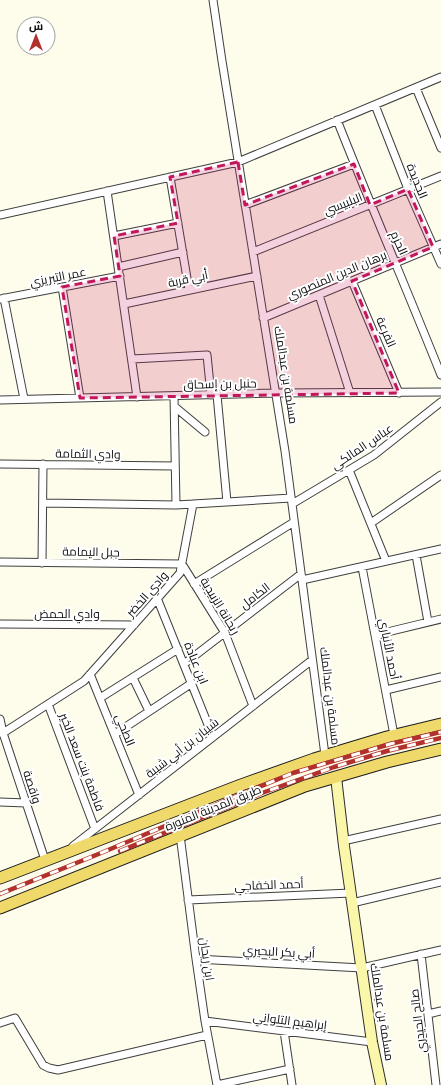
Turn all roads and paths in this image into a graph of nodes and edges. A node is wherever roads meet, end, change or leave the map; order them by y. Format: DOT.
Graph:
graph roads {
  1 [pos="213,0"];
  2 [pos="441,78"];
  3 [pos="416,88"];
  4 [pos="375,105"];
  5 [pos="337,120"];
  6 [pos="441,148"];
  7 [pos="238,162"];
  8 [pos="354,164"];
  9 [pos="441,176"];
  10 [pos="170,177"];
  11 [pos="408,189"];
  12 [pos="107,191"];
  13 [pos="245,205"];
  14 [pos="370,205"];
  15 [pos="0,215"];
  16 [pos="178,223"];
  17 [pos="114,236"];
  18 [pos="441,244"];
  19 [pos="433,247"];
  20 [pos="183,252"];
  21 [pos="253,252"];
  22 [pos="396,262"];
  23 [pos="441,264"];
  24 [pos="118,267"];
  25 [pos="120,276"];
  26 [pos="257,276"];
  27 [pos="352,281"];
  28 [pos="62,287"];
  29 [pos="189,290"];
  30 [pos="318,295"];
  31 [pos="2,298"];
  32 [pos="124,304"];
  33 [pos="263,318"];
  34 [pos="132,359"];
  35 [pos="441,375"];
  36 [pos="441,392"];
  37 [pos="276,393"];
  38 [pos="350,393"];
  39 [pos="399,393"];
  40 [pos="214,395"];
  41 [pos="174,396"];
  42 [pos="138,397"];
  43 [pos="80,398"];
  44 [pos="24,399"];
  45 [pos="0,400"];
  46 [pos="440,404"];
  47 [pos="175,407"];
  48 [pos="206,432"];
  49 [pos="0,464"];
  50 [pos="43,464"];
  51 [pos="175,466"];
  52 [pos="349,470"];
  53 [pos="441,475"];
  54 [pos="292,501"];
  55 [pos="227,502"];
  56 [pos="43,503"];
  57 [pos="193,504"];
  58 [pos="176,505"];
  59 [pos="294,522"];
  60 [pos="371,523"];
  61 [pos="441,549"];
  62 [pos="416,555"];
  63 [pos="386,561"];
  64 [pos="0,562"];
  65 [pos="42,563"];
  66 [pos="182,564"];
  67 [pos="362,567"];
  68 [pos="301,577"];
  69 [pos="194,584"];
  70 [pos="157,598"];
  71 [pos="441,619"];
  72 [pos="428,622"];
  73 [pos="0,624"];
  74 [pos="134,625"];
  75 [pos="225,633"];
  76 [pos="375,635"];
  77 [pos="178,649"];
  78 [pos="312,660"];
  79 [pos="184,664"];
  80 [pos="90,674"];
  81 [pos="441,677"];
  82 [pos="133,678"];
  83 [pos="192,683"];
  84 [pos="386,690"];
  85 [pos="100,698"];
  86 [pos="48,704"];
  87 [pos="253,706"];
  88 [pos="149,711"];
  89 [pos="0,719"];
  90 [pos="441,724"];
  91 [pos="2,733"];
  92 [pos="115,734"];
  93 [pos="394,735"];
  94 [pos="213,737"];
  95 [pos="441,749"];
  96 [pos="325,755"];
  97 [pos="336,777"];
  98 [pos="139,795"];
  99 [pos="0,802"];
  100 [pos="26,803"];
  101 [pos="441,819"];
  102 [pos="95,829"];
  103 [pos="180,835"];
  104 [pos="343,842"];
  105 [pos="65,853"];
  106 [pos="45,860"];
  107 [pos="0,878"];
  108 [pos="441,882"];
  109 [pos="351,893"];
  110 [pos="188,900"];
  111 [pos="352,904"];
  112 [pos="0,908"];
  113 [pos="441,950"];
  114 [pos="421,954"];
  115 [pos="196,959"];
  116 [pos="362,968"];
  117 [pos="441,1011"];
  118 [pos="428,1014"];
  119 [pos="205,1021"];
  120 [pos="0,1023"];
  121 [pos="284,1031"];
  122 [pos="207,1035"];
  123 [pos="372,1042"];
  124 [pos="290,1069"];
  125 [pos="438,1071"];
  126 [pos="217,1085"];
  127 [pos="292,1085"];
  128 [pos="381,1085"];
  129 [pos="436,1085"];
  1 -- 7 [label="street, مسلمة بن عبدالملك"];
  2 -- 3 [label="street"];
  3 -- 4 [label="street"];
  3 -- 6 [label="street"];
  4 -- 5 [label="street"];
  4 -- 11 [label="street, الجديدة"];
  5 -- 7 [label="street"];
  5 -- 8 [label="street, الحزم"];
  7 -- 10 [label="street"];
  7 -- 13 [label="street, مسلمة بن عبدالملك"];
  8 -- 13 [label="street"];
  8 -- 14 [label="street, الحزم"];
  9 -- 11 [label="street, البلبيسي"];
  10 -- 12 [label="street"];
  10 -- 16 [label="street"];
  11 -- 14 [label="street, البلبيسي"];
  11 -- 19 [label="street, الجديدة"];
  12 -- 15 [label="street"];
  12 -- 17 [label="street"];
  13 -- 21 [label="street, مسلمة بن عبدالملك"];
  14 -- 21 [label="street, البلبيسي"];
  14 -- 22 [label="street, الحزم"];
  16 -- 17 [label="street"];
  16 -- 20 [label="street"];
  17 -- 24 [label="street"];
  18 -- 19 [label="street, برهان الدين المنصوري"];
  19 -- 22 [label="street, برهان الدين المنصوري"];
  19 -- 23 [label="street, الجديدة"];
  20 -- 24 [label="street"];
  20 -- 29 [label="street"];
  21 -- 26 [label="street, مسلمة بن عبدالملك"];
  22 -- 27 [label="street, برهان الدين المنصوري"];
  22 -- 35 [label="street, الحزم"];
  24 -- 25 [label="street"];
  25 -- 28 [label="street, عمر التبريزي"];
  25 -- 32 [label="street"];
  26 -- 29 [label="street, أبي قربة"];
  26 -- 33 [label="street, مسلمة بن عبدالملك"];
  27 -- 30 [label="street, برهان الدين المنصوري"];
  27 -- 39 [label="street, الفرعة"];
  28 -- 31 [label="street, عمر التبريزي"];
  28 -- 43 [label="street"];
  29 -- 32 [label="street, أبي قربة"];
  30 -- 33 [label="street, برهان الدين المنصوري"];
  30 -- 38 [label="street"];
  31 -- 44 [label="street"];
  32 -- 34 [label="street"];
  33 -- 37 [label="street, مسلمة بن عبدالملك"];
  34 -- 40 [label="street"];
  34 -- 42 [label="street"];
  36 -- 39 [label="street, حنبل بن إسحاق"];
  37 -- 38 [label="street, حنبل بن إسحاق"];
  37 -- 40 [label="street, حنبل بن إسحاق"];
  37 -- 54 [label="street, مسلمة بن عبدالملك"];
  38 -- 39 [label="street, حنبل بن إسحاق"];
  40 -- 41 [label="street, حنبل بن إسحاق"];
  40 -- 55 [label="street"];
  41 -- 42 [label="street, حنبل بن إسحاق"];
  41 -- 47 [label="street"];
  42 -- 43 [label="street, حنبل بن إسحاق"];
  43 -- 44 [label="street, حنبل بن إسحاق"];
  44 -- 45 [label="street, حنبل بن إسحاق"];
  46 -- 52 [label="street, عباس المالكي"];
  47 -- 48 [label="street"];
  47 -- 51 [label="street"];
  49 -- 50 [label="street, وادي الثمامة"];
  50 -- 51 [label="street, وادي الثمامة"];
  50 -- 56 [label="street"];
  51 -- 58 [label="street"];
  52 -- 54 [label="street, عباس المالكي"];
  52 -- 60 [label="street"];
  53 -- 60 [label="street"];
  54 -- 55 [label="street"];
  54 -- 59 [label="street, مسلمة بن عبدالملك"];
  55 -- 57 [label="street"];
  56 -- 58 [label="street"];
  56 -- 65 [label="street"];
  57 -- 58 [label="street"];
  57 -- 66 [label="street, وادي الخضر"];
  59 -- 68 [label="street, مسلمة بن عبدالملك"];
  59 -- 69 [label="street"];
  60 -- 63 [label="street"];
  61 -- 62 [label="street, الكامل"];
  62 -- 63 [label="street, الكامل"];
  62 -- 72 [label="street"];
  63 -- 67 [label="street, الكامل"];
  64 -- 65 [label="street, جبل اليمامة"];
  65 -- 66 [label="street, جبل اليمامة"];
  66 -- 69 [label="street, ريحانة الزبيدية"];
  66 -- 70 [label="street, وادي الخضر"];
  67 -- 68 [label="street, الكامل"];
  67 -- 76 [label="street, أحمد الأنباري"];
  68 -- 75 [label="street, الكامل"];
  68 -- 78 [label="street, مسلمة بن عبدالملك"];
  69 -- 75 [label="street, ريحانة الزبيدية"];
  70 -- 74 [label="street, وادي الخضر"];
  70 -- 77 [label="street, ابن عبادة"];
  71 -- 72 [label="street"];
  72 -- 76 [label="street"];
  73 -- 74 [label="street, وادي الحمض"];
  74 -- 80 [label="street, وادي الخضر"];
  75 -- 79 [label="street, الكامل"];
  75 -- 87 [label="street, ريحانة الزبيدية"];
  76 -- 84 [label="street, أحمد الأنباري"];
  77 -- 79 [label="street, ابن عبادة"];
  77 -- 82 [label="street"];
  78 -- 87 [label="street, شيبان بن أبي شيبة"];
  78 -- 96 [label="street, مسلمة بن عبدالملك"];
  79 -- 83 [label="street, ابن عبادة"];
  80 -- 85 [label="street, الطحي"];
  80 -- 86 [label="street, وادي الخضر"];
  81 -- 84 [label="street"];
  82 -- 85 [label="street"];
  82 -- 88 [label="street"];
  83 -- 88 [label="street"];
  83 -- 94 [label="street, ابن عبادة"];
  84 -- 93 [label="street, أحمد الأنباري"];
  85 -- 92 [label="street, الطحي"];
  86 -- 91 [label="street, وادي الخضر"];
  86 -- 102 [label="street, فاطمة بنت سعد الخير"];
  87 -- 94 [label="street, شيبان بن أبي شيبة"];
  88 -- 92 [label="street"];
  89 -- 91 [label="street, واقصة"];
  90 -- 93 [label="main road, طريق المدينة المنورة"];
  91 -- 100 [label="street, واقصة"];
  92 -- 98 [label="street, الطحي"];
  93 -- 96 [label="main road, طريق المدينة المنورة"];
  94 -- 98 [label="street, شيبان بن أبي شيبة"];
  95 -- 97 [label="main road, طريق المدينة المنورة"];
  96 -- 105 [label="main road, طريق المدينة المنورة"];
  97 -- 103 [label="main road, طريق المدينة المنورة"];
  97 -- 104 [label="main road, مسلمة بن عبدالملك"];
  98 -- 102 [label="street, شيبان بن أبي شيبة"];
  99 -- 100 [label="street"];
  100 -- 106 [label="street, واقصة"];
  101 -- 104 [label="street"];
  102 -- 105 [label="street, شيبان بن أبي شيبة"];
  103 -- 110 [label="street, ابن ريحان"];
  103 -- 112 [label="main road, طريق المدينة المنورة"];
  104 -- 109 [label="main road, مسلمة بن عبدالملك"];
  105 -- 106 [label="main road, طريق المدينة المنورة"];
  106 -- 107 [label="main road, طريق المدينة المنورة"];
  108 -- 111 [label="street"];
  109 -- 110 [label="street, أحمد الخفاجي"];
  109 -- 111 [label="main road, مسلمة بن عبدالملك"];
  110 -- 115 [label="street, ابن ريحان"];
  111 -- 116 [label="main road, مسلمة بن عبدالملك"];
  113 -- 114 [label="street, أبي بكر البحيري"];
  114 -- 116 [label="street, أبي بكر البحيري"];
  114 -- 118 [label="street, صالح الحيدري"];
  115 -- 116 [label="street, أبي بكر البحيري"];
  115 -- 119 [label="street, ابن ريحان"];
  116 -- 123 [label="main road, مسلمة بن عبدالملك"];
  117 -- 118 [label="street"];
  118 -- 125 [label="street, صالح الحيدري"];
  119 -- 121 [label="street, إبراهيم التلواني"];
  119 -- 122 [label="street, ابن ريحان"];
  120 -- 122 [label="street"];
  121 -- 123 [label="street, إبراهيم التلواني"];
  121 -- 124 [label="street"];
  122 -- 126 [label="street, ابن ريحان"];
  123 -- 128 [label="main road, مسلمة بن عبدالملك"];
  124 -- 126 [label="street"];
  124 -- 127 [label="street"];
  125 -- 129 [label="street, صالح الحيدري"];
}
